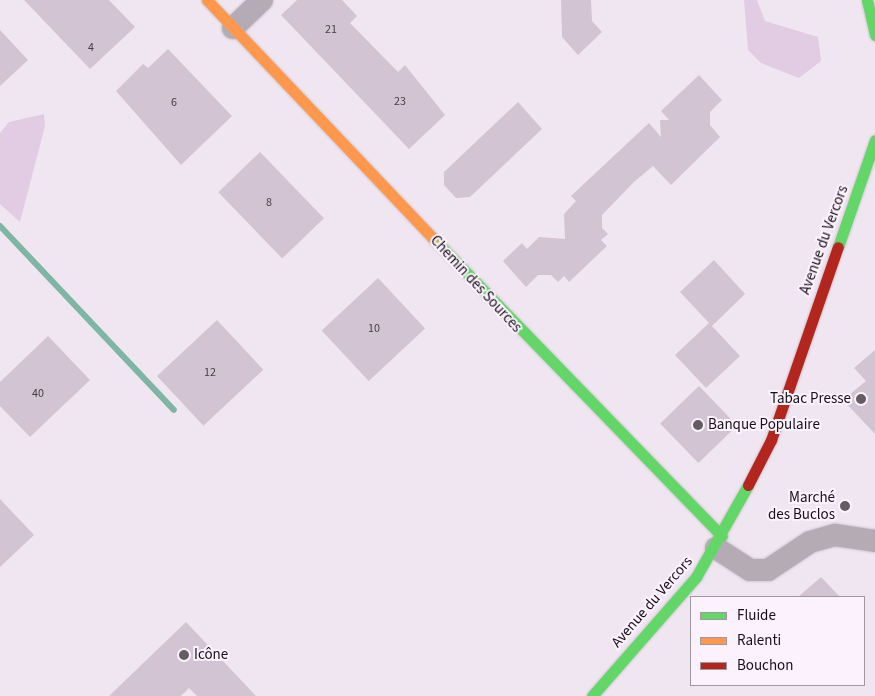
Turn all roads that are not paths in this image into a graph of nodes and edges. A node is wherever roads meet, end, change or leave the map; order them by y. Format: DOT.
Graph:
graph roads {
  1 [pos="207,0"];
  2 [pos="262,0"];
  3 [pos="867,0"];
  4 [pos="233,28"];
  5 [pos="875,35"];
  6 [pos="875,140"];
  7 [pos="799,350"];
  8 [pos="767,410"];
  9 [pos="757,436"];
  10 [pos="754,469"];
  11 [pos="875,541"];
  12 [pos="719,542"];
  13 [pos="592,696"];
  1 -- 4 [label="street, Chemin des Sources"];
  2 -- 4 [label="street"];
  3 -- 5 [label="street"];
  4 -- 12 [label="street, Chemin des Sources"];
  6 -- 7 [label="street, Avenue du Vercors"];
  7 -- 8 [label="street, Avenue du Vercors"];
  7 -- 10 [label="street, Avenue du Vercors"];
  9 -- 10 [label="street, Avenue du Vercors"];
  10 -- 12 [label="street, Avenue du Vercors"];
  11 -- 12 [label="street"];
  12 -- 13 [label="street, Avenue du Vercors"];
}
